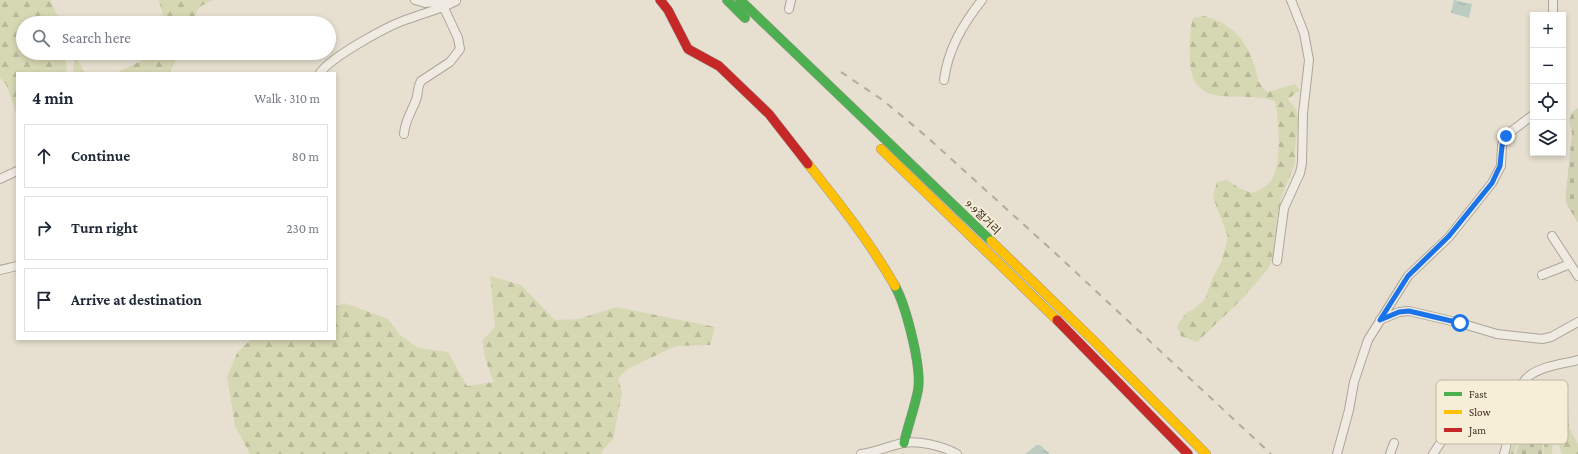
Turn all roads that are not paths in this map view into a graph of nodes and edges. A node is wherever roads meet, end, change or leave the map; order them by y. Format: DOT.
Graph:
graph roads {
  1 [pos="415,0"];
  2 [pos="458,0"];
  3 [pos="660,0"];
  4 [pos="727,0"];
  5 [pos="740,0"];
  6 [pos="791,0"];
  7 [pos="982,0"];
  8 [pos="1291,0"];
  9 [pos="1553,0"];
  10 [pos="444,8"];
  11 [pos="789,9"];
  12 [pos="1553,12"];
  13 [pos="336,57"];
  14 [pos="331,60"];
  15 [pos="321,72"];
  16 [pos="944,80"];
  17 [pos="820,90"];
  18 [pos="1530,117"];
  19 [pos="404,134"];
  20 [pos="871,140"];
  21 [pos="16,171"];
  22 [pos="0,179"];
  23 [pos="1552,236"];
  24 [pos="1277,261"];
  25 [pos="1570,264"];
  26 [pos="16,266"];
  27 [pos="0,270"];
  28 [pos="1542,274"];
  29 [pos="1578,276"];
  30 [pos="1380,320"];
  31 [pos="1578,322"];
  32 [pos="1578,360"];
  33 [pos="1525,380"];
  34 [pos="904,443"];
  35 [pos="1394,443"];
  36 [pos="1439,444"];
  37 [pos="1506,444"];
  38 [pos="861,454"];
  39 [pos="957,454"];
  40 [pos="1188,454"];
  41 [pos="1206,454"];
  42 [pos="1338,454"];
  43 [pos="1390,454"];
  44 [pos="1433,454"];
  45 [pos="1504,454"];
  1 -- 2 [label="street"];
  2 -- 10 [label="street"];
  3 -- 34 [label="main road"];
  4 -- 17 [label="main road"];
  5 -- 41 [label="main road, 9·9절거리"];
  6 -- 11 [label="street"];
  7 -- 16 [label="street"];
  8 -- 24 [label="street"];
  9 -- 12 [label="street"];
  10 -- 13 [label="street"];
  10 -- 19 [label="street"];
  14 -- 15 [label="street"];
  18 -- 30 [label="street"];
  20 -- 40 [label="main road, 9·9절거리"];
  21 -- 22 [label="street"];
  23 -- 25 [label="street"];
  25 -- 28 [label="street"];
  25 -- 29 [label="street"];
  26 -- 27 [label="street"];
  30 -- 31 [label="street"];
  30 -- 42 [label="street"];
  32 -- 33 [label="street"];
  34 -- 38 [label="street"];
  34 -- 39 [label="street"];
  35 -- 43 [label="street"];
  36 -- 44 [label="street"];
  37 -- 45 [label="street"];
}
